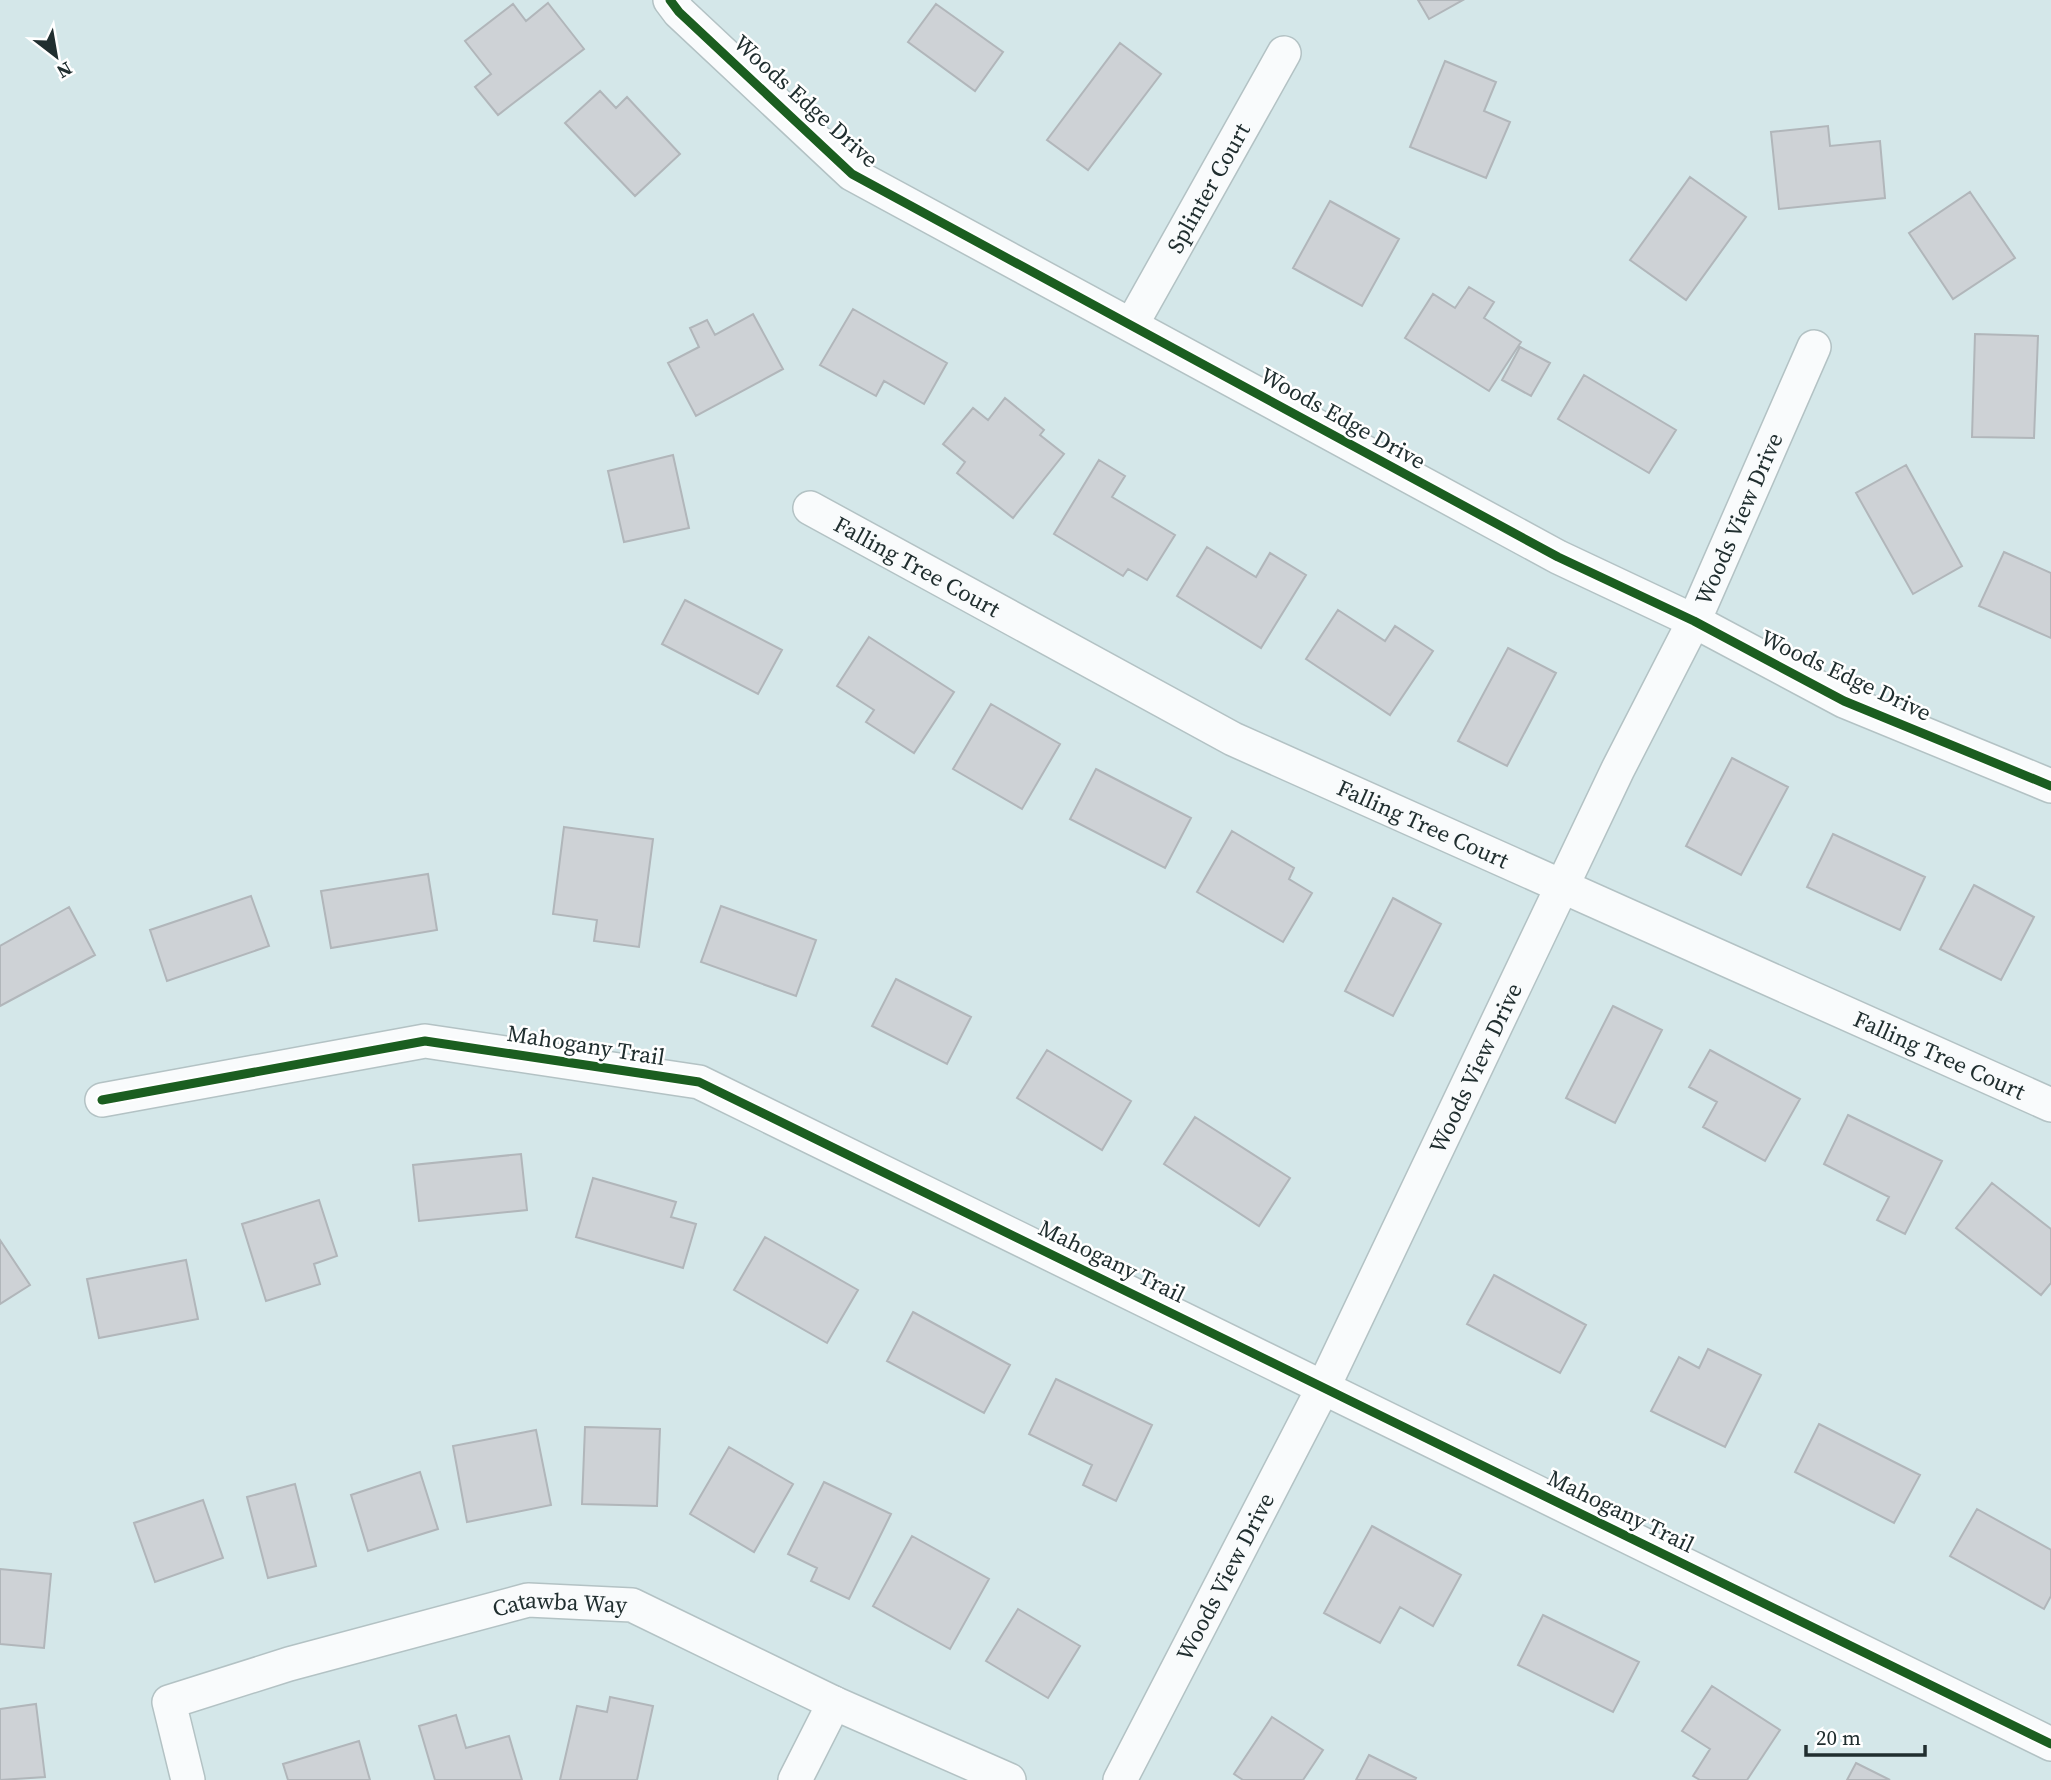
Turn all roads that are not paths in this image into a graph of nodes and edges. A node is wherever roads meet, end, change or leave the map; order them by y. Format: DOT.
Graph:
graph roads {
  1 [pos="670,0"];
  2 [pos="1284,53"];
  3 [pos="1132,324"];
  4 [pos="1814,347"];
  5 [pos="810,508"];
  6 [pos="1694,621"];
  7 [pos="2051,786"];
  8 [pos="1565,886"];
  9 [pos="102,1100"];
  10 [pos="2051,1105"];
  11 [pos="1324,1386"];
  12 [pos="834,1703"];
  13 [pos="2051,1744"];
  14 [pos="188,1780"];
  15 [pos="795,1780"];
  16 [pos="1009,1780"];
  17 [pos="1120,1780"];
  1 -- 3 [label="street, Woods Edge Drive"];
  2 -- 3 [label="street, Splinter Court"];
  3 -- 6 [label="street, Woods Edge Drive"];
  4 -- 6 [label="street, Woods View Drive"];
  5 -- 8 [label="street, Falling Tree Court"];
  6 -- 7 [label="street, Woods Edge Drive"];
  6 -- 8 [label="street, Woods View Drive"];
  8 -- 10 [label="street, Falling Tree Court"];
  8 -- 11 [label="street, Woods View Drive"];
  9 -- 11 [label="street, Mahogany Trail"];
  11 -- 13 [label="street, Mahogany Trail"];
  11 -- 17 [label="street, Woods View Drive"];
  12 -- 14 [label="street, Catawba Way"];
  12 -- 15 [label="street"];
  12 -- 16 [label="street, Catawba Way"];
}
